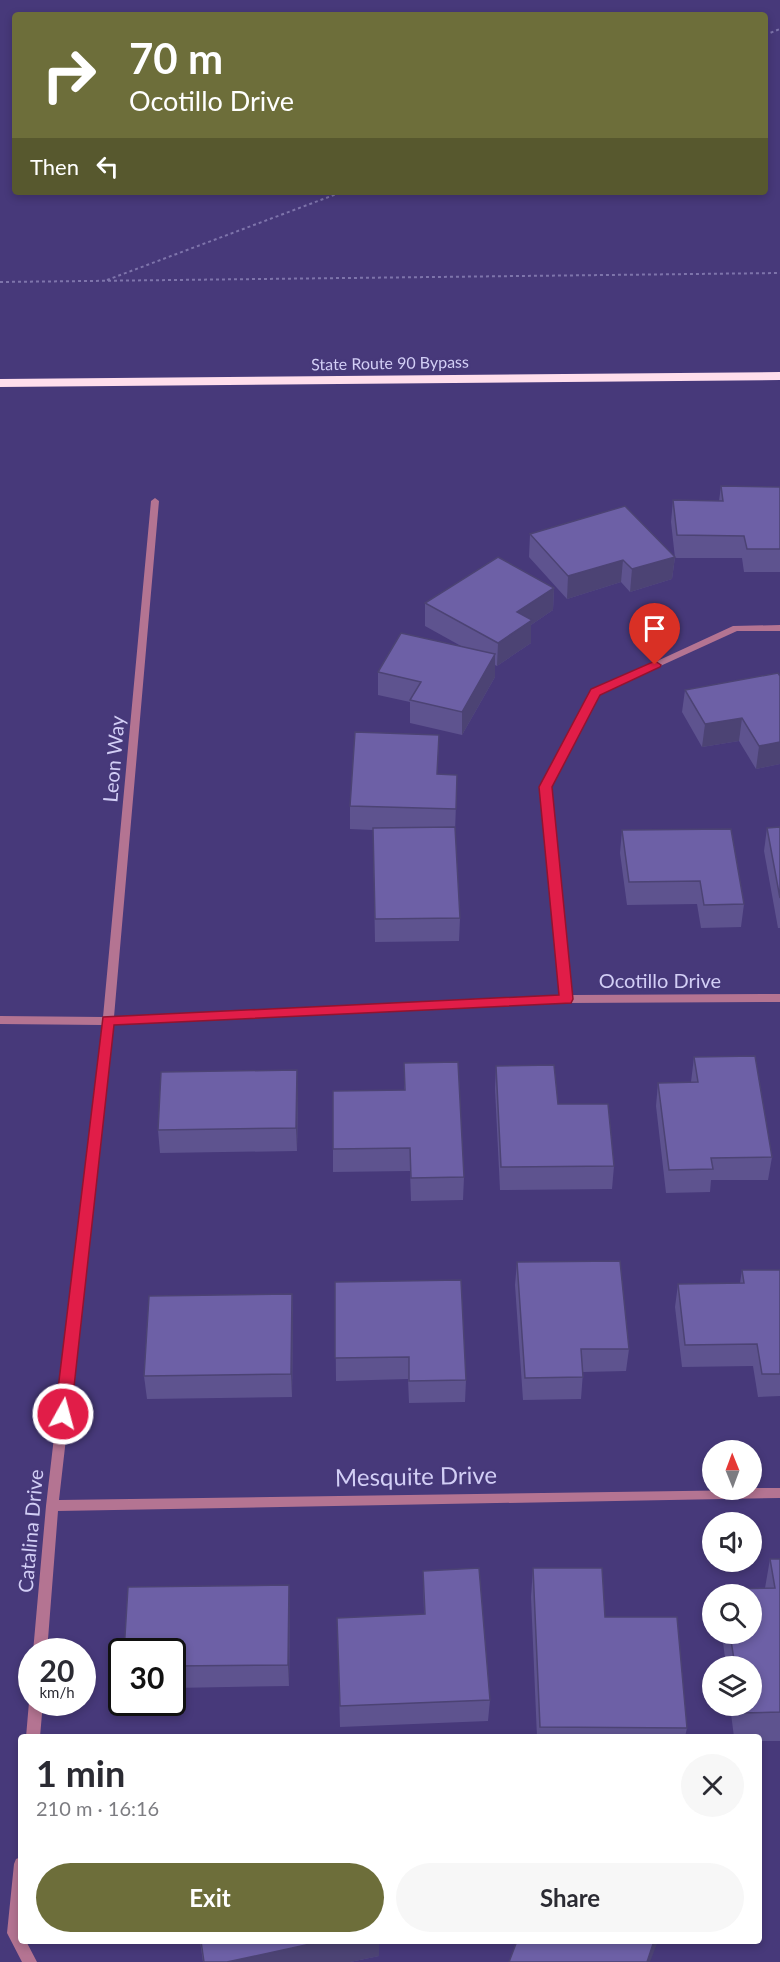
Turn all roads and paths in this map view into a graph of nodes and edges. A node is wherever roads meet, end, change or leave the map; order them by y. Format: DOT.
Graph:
graph roads {
  1 [pos="334,195"];
  2 [pos="780,273"];
  3 [pos="104,281"];
  4 [pos="0,282"];
  5 [pos="780,376"];
  6 [pos="0,383"];
  7 [pos="155,501"];
  8 [pos="780,628"];
  9 [pos="780,998"];
  10 [pos="567,999"];
  11 [pos="0,1020"];
  12 [pos="108,1021"];
  13 [pos="780,1493"];
  14 [pos="52,1506"];
  15 [pos="41,1638"];
  16 [pos="35,1716"];
  17 [pos="33,1734"];
  18 [pos="18,1894"];
  19 [pos="18,1940"];
  20 [pos="20,1944"];
  21 [pos="30,1962"];
  1 -- 3 [label="path"];
  2 -- 3 [label="path"];
  3 -- 4 [label="path"];
  5 -- 6 [label="highway, State Route 90 Bypass"];
  7 -- 12 [label="street, Leon Way"];
  8 -- 10 [label="street"];
  9 -- 10 [label="street, Ocotillo Drive"];
  10 -- 12 [label="street, Ocotillo Drive"];
  11 -- 12 [label="street, Ocotillo Drive"];
  12 -- 14 [label="street, Catalina Drive"];
  13 -- 14 [label="street, Mesquite Drive"];
  14 -- 15 [label="street, Catalina Drive"];
  16 -- 17 [label="street"];
  18 -- 19 [label="street"];
  20 -- 21 [label="street"];
}
